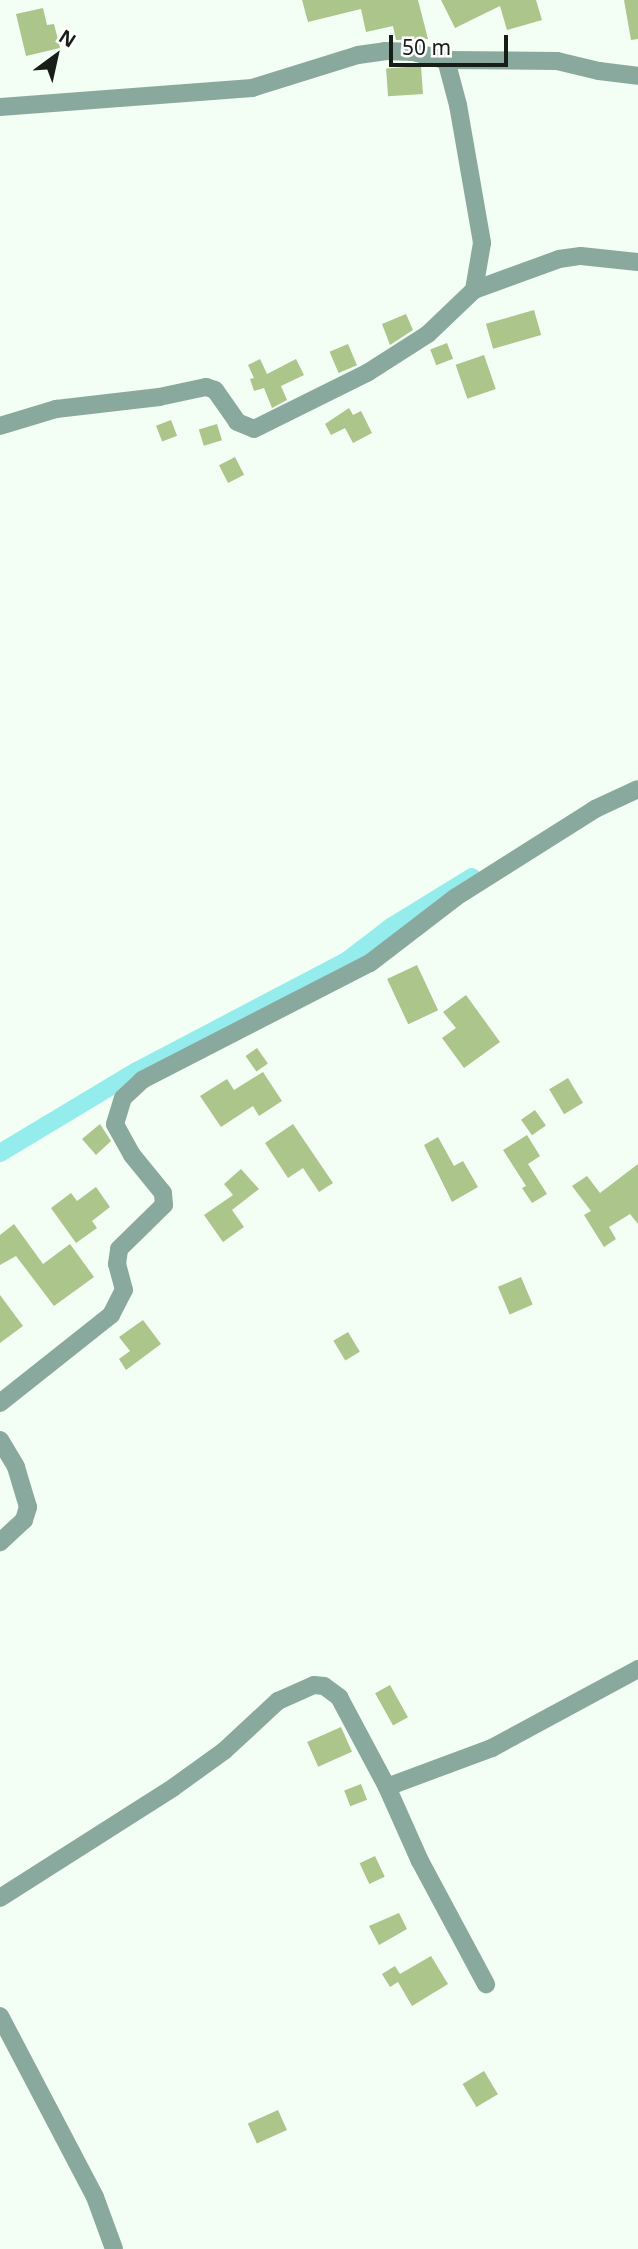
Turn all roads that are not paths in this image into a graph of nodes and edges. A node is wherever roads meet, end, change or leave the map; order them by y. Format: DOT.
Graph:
graph roads {
  1 [pos="446,60"];
  2 [pos="638,76"];
  3 [pos="0,107"];
  4 [pos="638,261"];
  5 [pos="474,290"];
  6 [pos="0,426"];
  7 [pos="638,789"];
  8 [pos="0,1403"];
  9 [pos="0,1440"];
  10 [pos="0,1542"];
  11 [pos="638,1669"];
  12 [pos="387,1787"];
  13 [pos="0,1898"];
  14 [pos="486,1984"];
  15 [pos="0,2016"];
  16 [pos="114,2249"];
  1 -- 2 [label="street"];
  1 -- 3 [label="street"];
  1 -- 5 [label="street"];
  4 -- 5 [label="street"];
  5 -- 6 [label="street"];
  7 -- 8 [label="street"];
  9 -- 10 [label="street"];
  11 -- 12 [label="street"];
  12 -- 13 [label="street"];
  12 -- 14 [label="street"];
  15 -- 16 [label="street"];
}
